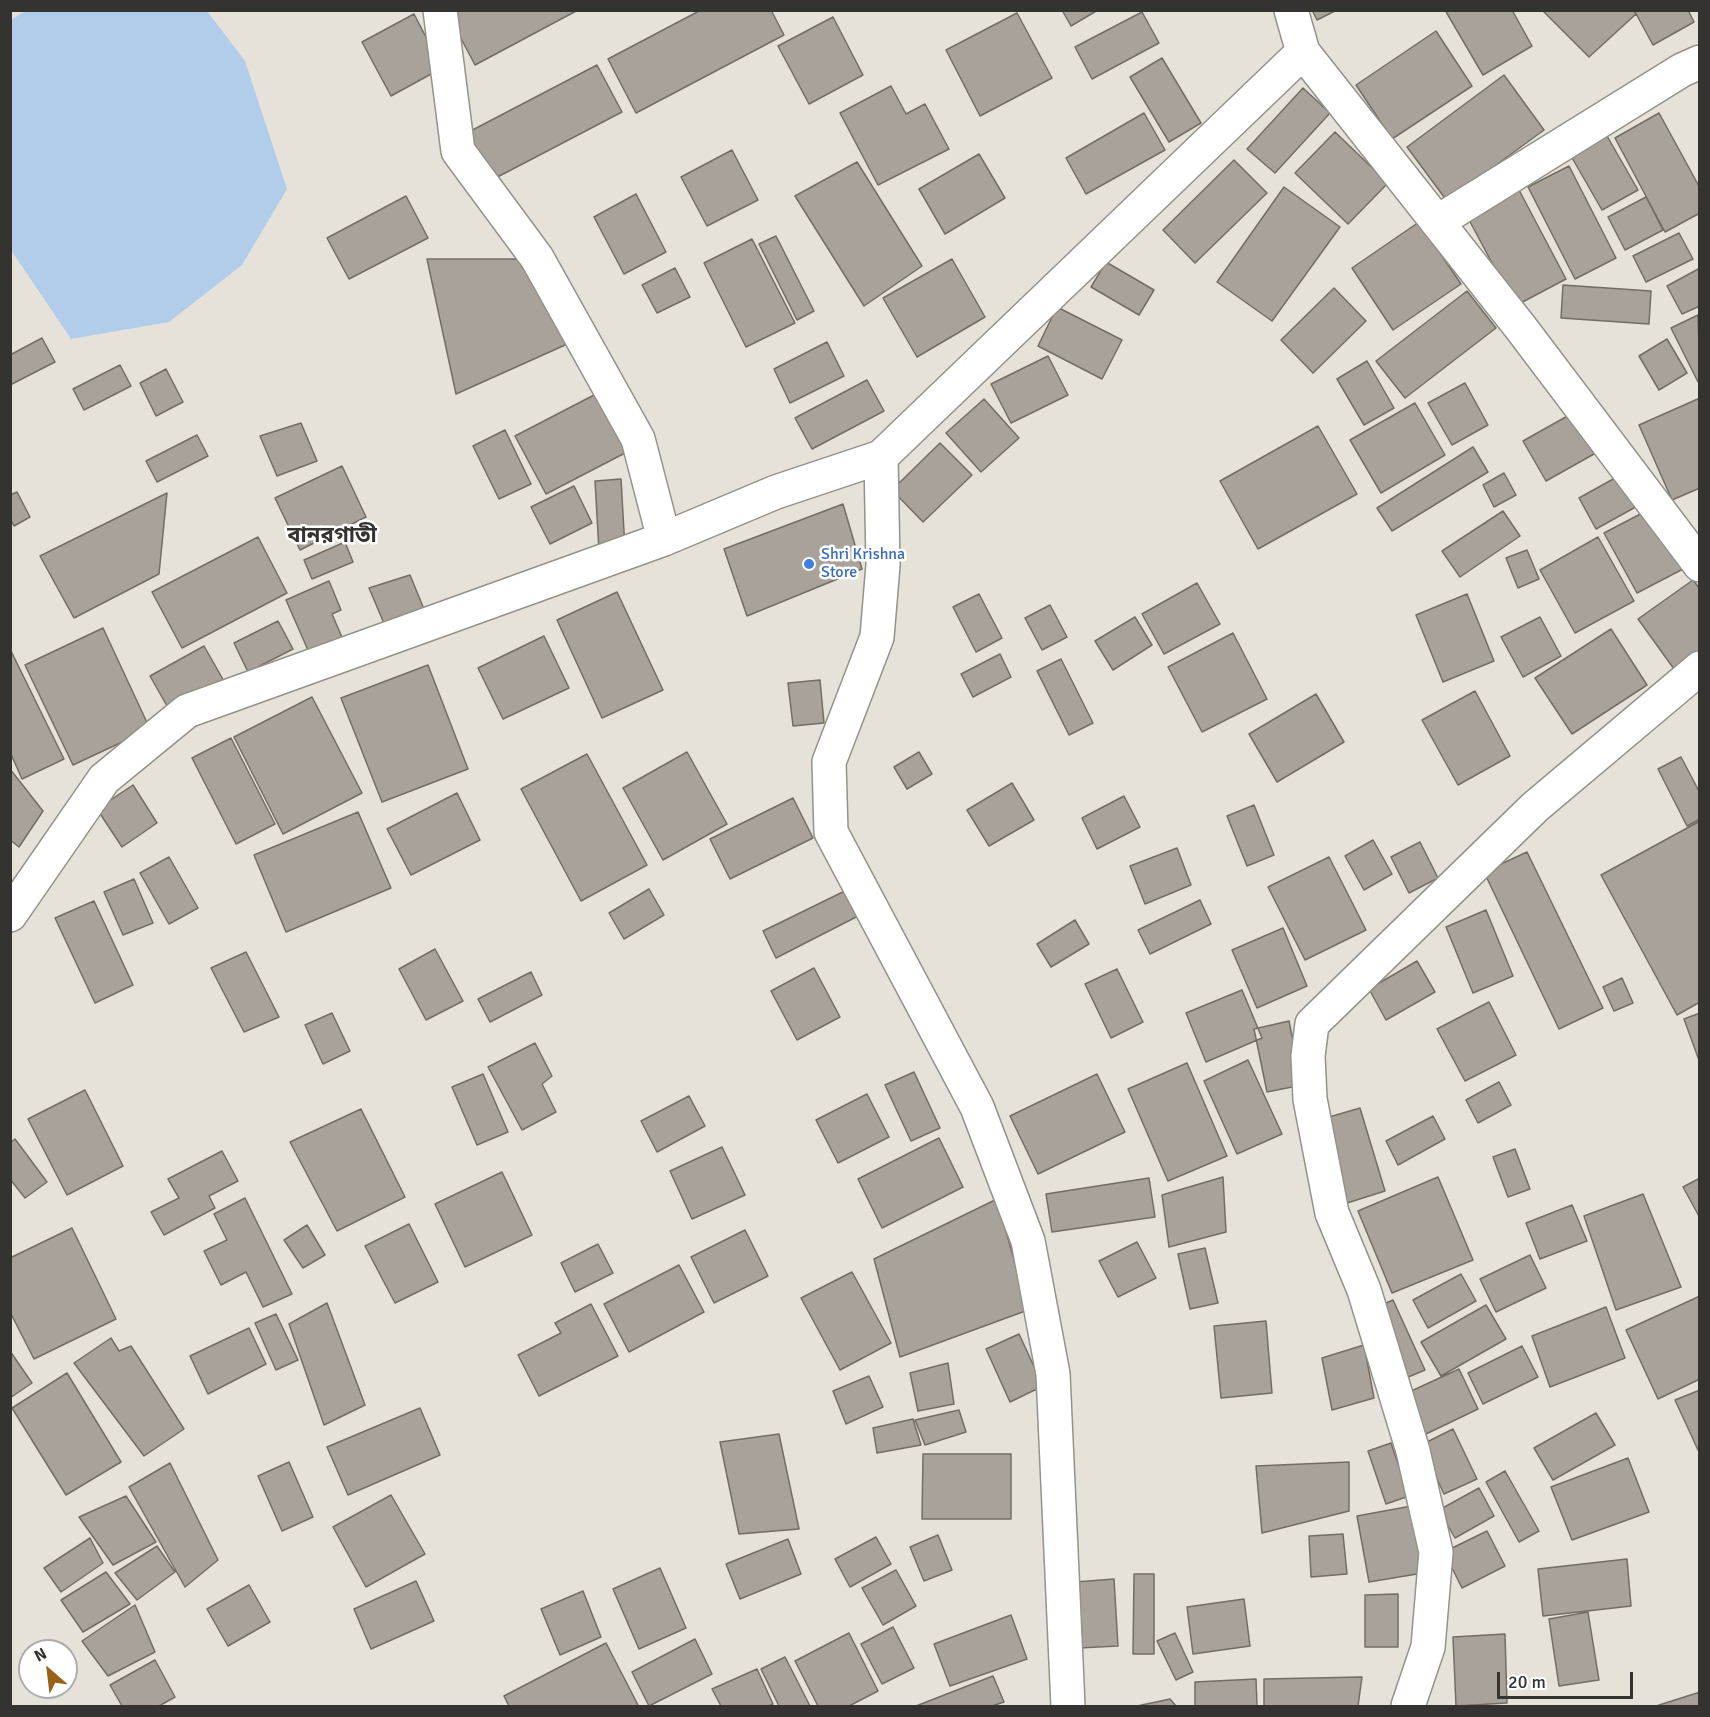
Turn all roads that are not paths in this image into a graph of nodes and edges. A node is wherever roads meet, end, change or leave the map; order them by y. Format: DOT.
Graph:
graph roads {
  1 [pos="440,10"];
  2 [pos="1291,10"];
  3 [pos="1304,52"];
  4 [pos="1700,62"];
  5 [pos="1437,222"];
  6 [pos="881,457"];
  7 [pos="664,539"];
  8 [pos="1700,565"];
  9 [pos="1700,668"];
  10 [pos="10,915"];
  11 [pos="1068,1707"];
  12 [pos="1408,1707"];
  1 -- 7 [label="street"];
  2 -- 3 [label="street"];
  3 -- 5 [label="street"];
  3 -- 6 [label="street"];
  4 -- 5 [label="street"];
  5 -- 8 [label="street"];
  6 -- 7 [label="street"];
  6 -- 11 [label="street"];
  7 -- 10 [label="street"];
  9 -- 12 [label="street"];
}
